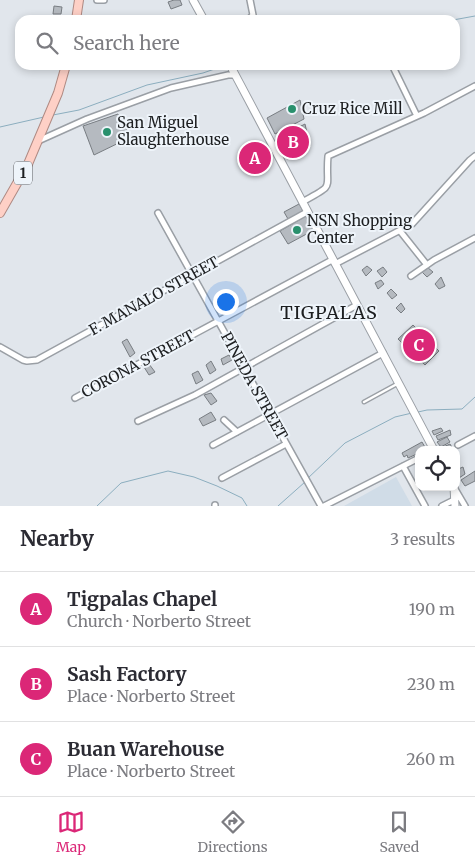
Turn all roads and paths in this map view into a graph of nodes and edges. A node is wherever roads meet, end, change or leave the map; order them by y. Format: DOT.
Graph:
graph roads {
  1 [pos="79,0"];
  2 [pos="97,0"];
  3 [pos="104,0"];
  4 [pos="193,0"];
  5 [pos="250,0"];
  6 [pos="77,15"];
  7 [pos="201,15"];
  8 [pos="253,15"];
  9 [pos="65,70"];
  10 [pos="394,70"];
  11 [pos="233,71"];
  12 [pos="475,86"];
  13 [pos="417,116"];
  14 [pos="38,141"];
  15 [pos="475,156"];
  16 [pos="302,202"];
  17 [pos="307,212"];
  18 [pos="0,213"];
  19 [pos="158,213"];
  20 [pos="400,231"];
  21 [pos="475,238"];
  22 [pos="334,262"];
  23 [pos="427,265"];
  24 [pos="192,275"];
  25 [pos="411,276"];
  26 [pos="357,305"];
  27 [pos="218,322"];
  28 [pos="0,347"];
  29 [pos="382,352"];
  30 [pos="244,368"];
  31 [pos="399,383"];
  32 [pos="75,398"];
  33 [pos="364,402"];
  34 [pos="269,414"];
  35 [pos="224,420"];
  36 [pos="138,421"];
  37 [pos="237,432"];
  38 [pos="475,436"];
  39 [pos="286,444"];
  40 [pos="213,445"];
  41 [pos="458,445"];
  42 [pos="432,446"];
  43 [pos="415,460"];
  44 [pos="403,466"];
  45 [pos="222,478"];
  46 [pos="456,491"];
  47 [pos="456,503"];
  48 [pos="322,506"];
  49 [pos="425,506"];
  50 [pos="442,506"];
  51 [pos="465,506"];
  1 -- 6 [label="highway"];
  2 -- 3 [label="street"];
  4 -- 7 [label="main road"];
  5 -- 8 [label="street"];
  9 -- 14 [label="highway, 1"];
  10 -- 13 [label="street"];
  11 -- 14 [label="street"];
  11 -- 16 [label="main road"];
  12 -- 13 [label="street"];
  13 -- 16 [label="street"];
  14 -- 18 [label="highway, 1"];
  15 -- 20 [label="street, CORONA STREET"];
  16 -- 17 [label="main road"];
  17 -- 22 [label="main road"];
  17 -- 24 [label="street, F. MANALO STREET"];
  19 -- 24 [label="street, PINEDA STREET"];
  20 -- 22 [label="street, CORONA STREET"];
  20 -- 23 [label="street"];
  21 -- 23 [label="street"];
  22 -- 26 [label="main road"];
  22 -- 27 [label="street, CORONA STREET"];
  23 -- 25 [label="street"];
  24 -- 27 [label="street, PINEDA STREET"];
  24 -- 28 [label="street, F. MANALO STREET"];
  26 -- 29 [label="main road"];
  26 -- 30 [label="street"];
  27 -- 30 [label="street, PINEDA STREET"];
  27 -- 32 [label="street, CORONA STREET"];
  29 -- 31 [label="main road"];
  29 -- 34 [label="street"];
  30 -- 34 [label="street, PINEDA STREET"];
  30 -- 36 [label="street"];
  31 -- 33 [label="lane"];
  31 -- 42 [label="main road"];
  34 -- 37 [label="street"];
  34 -- 39 [label="street, PINEDA STREET"];
  35 -- 37 [label="street"];
  37 -- 40 [label="street"];
  38 -- 41 [label="street"];
  39 -- 45 [label="street"];
  39 -- 48 [label="street, PINEDA STREET"];
  43 -- 44 [label="street"];
  44 -- 48 [label="street"];
  44 -- 49 [label="street"];
  46 -- 51 [label="street"];
  47 -- 50 [label="street"];
}
